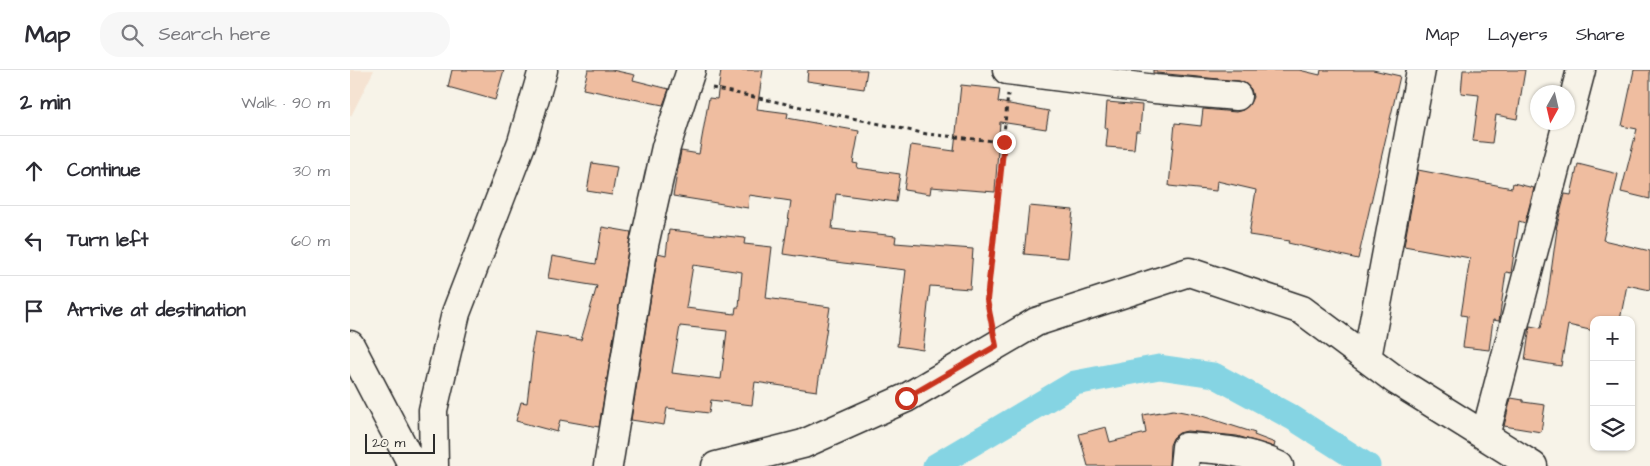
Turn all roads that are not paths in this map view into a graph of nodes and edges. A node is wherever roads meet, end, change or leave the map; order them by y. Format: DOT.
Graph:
graph roads {
  1 [pos="543,70"];
  2 [pos="1009,70"];
  3 [pos="1421,70"];
  4 [pos="1582,70"];
  5 [pos="689,77"];
  6 [pos="1237,96"];
  7 [pos="350,345"];
  8 [pos="1367,358"];
  9 [pos="1484,436"];
  10 [pos="413,466"];
  11 [pos="434,466"];
  12 [pos="608,466"];
  13 [pos="716,466"];
  14 [pos="1184,466"];
  15 [pos="1279,466"];
  16 [pos="1533,466"];
  1 -- 11 [label="street"];
  2 -- 6 [label="street"];
  3 -- 8 [label="street"];
  4 -- 9 [label="street"];
  5 -- 12 [label="street"];
  7 -- 10 [label="street"];
  8 -- 9 [label="street"];
  8 -- 13 [label="street"];
  9 -- 16 [label="street"];
  14 -- 15 [label="street"];
}
